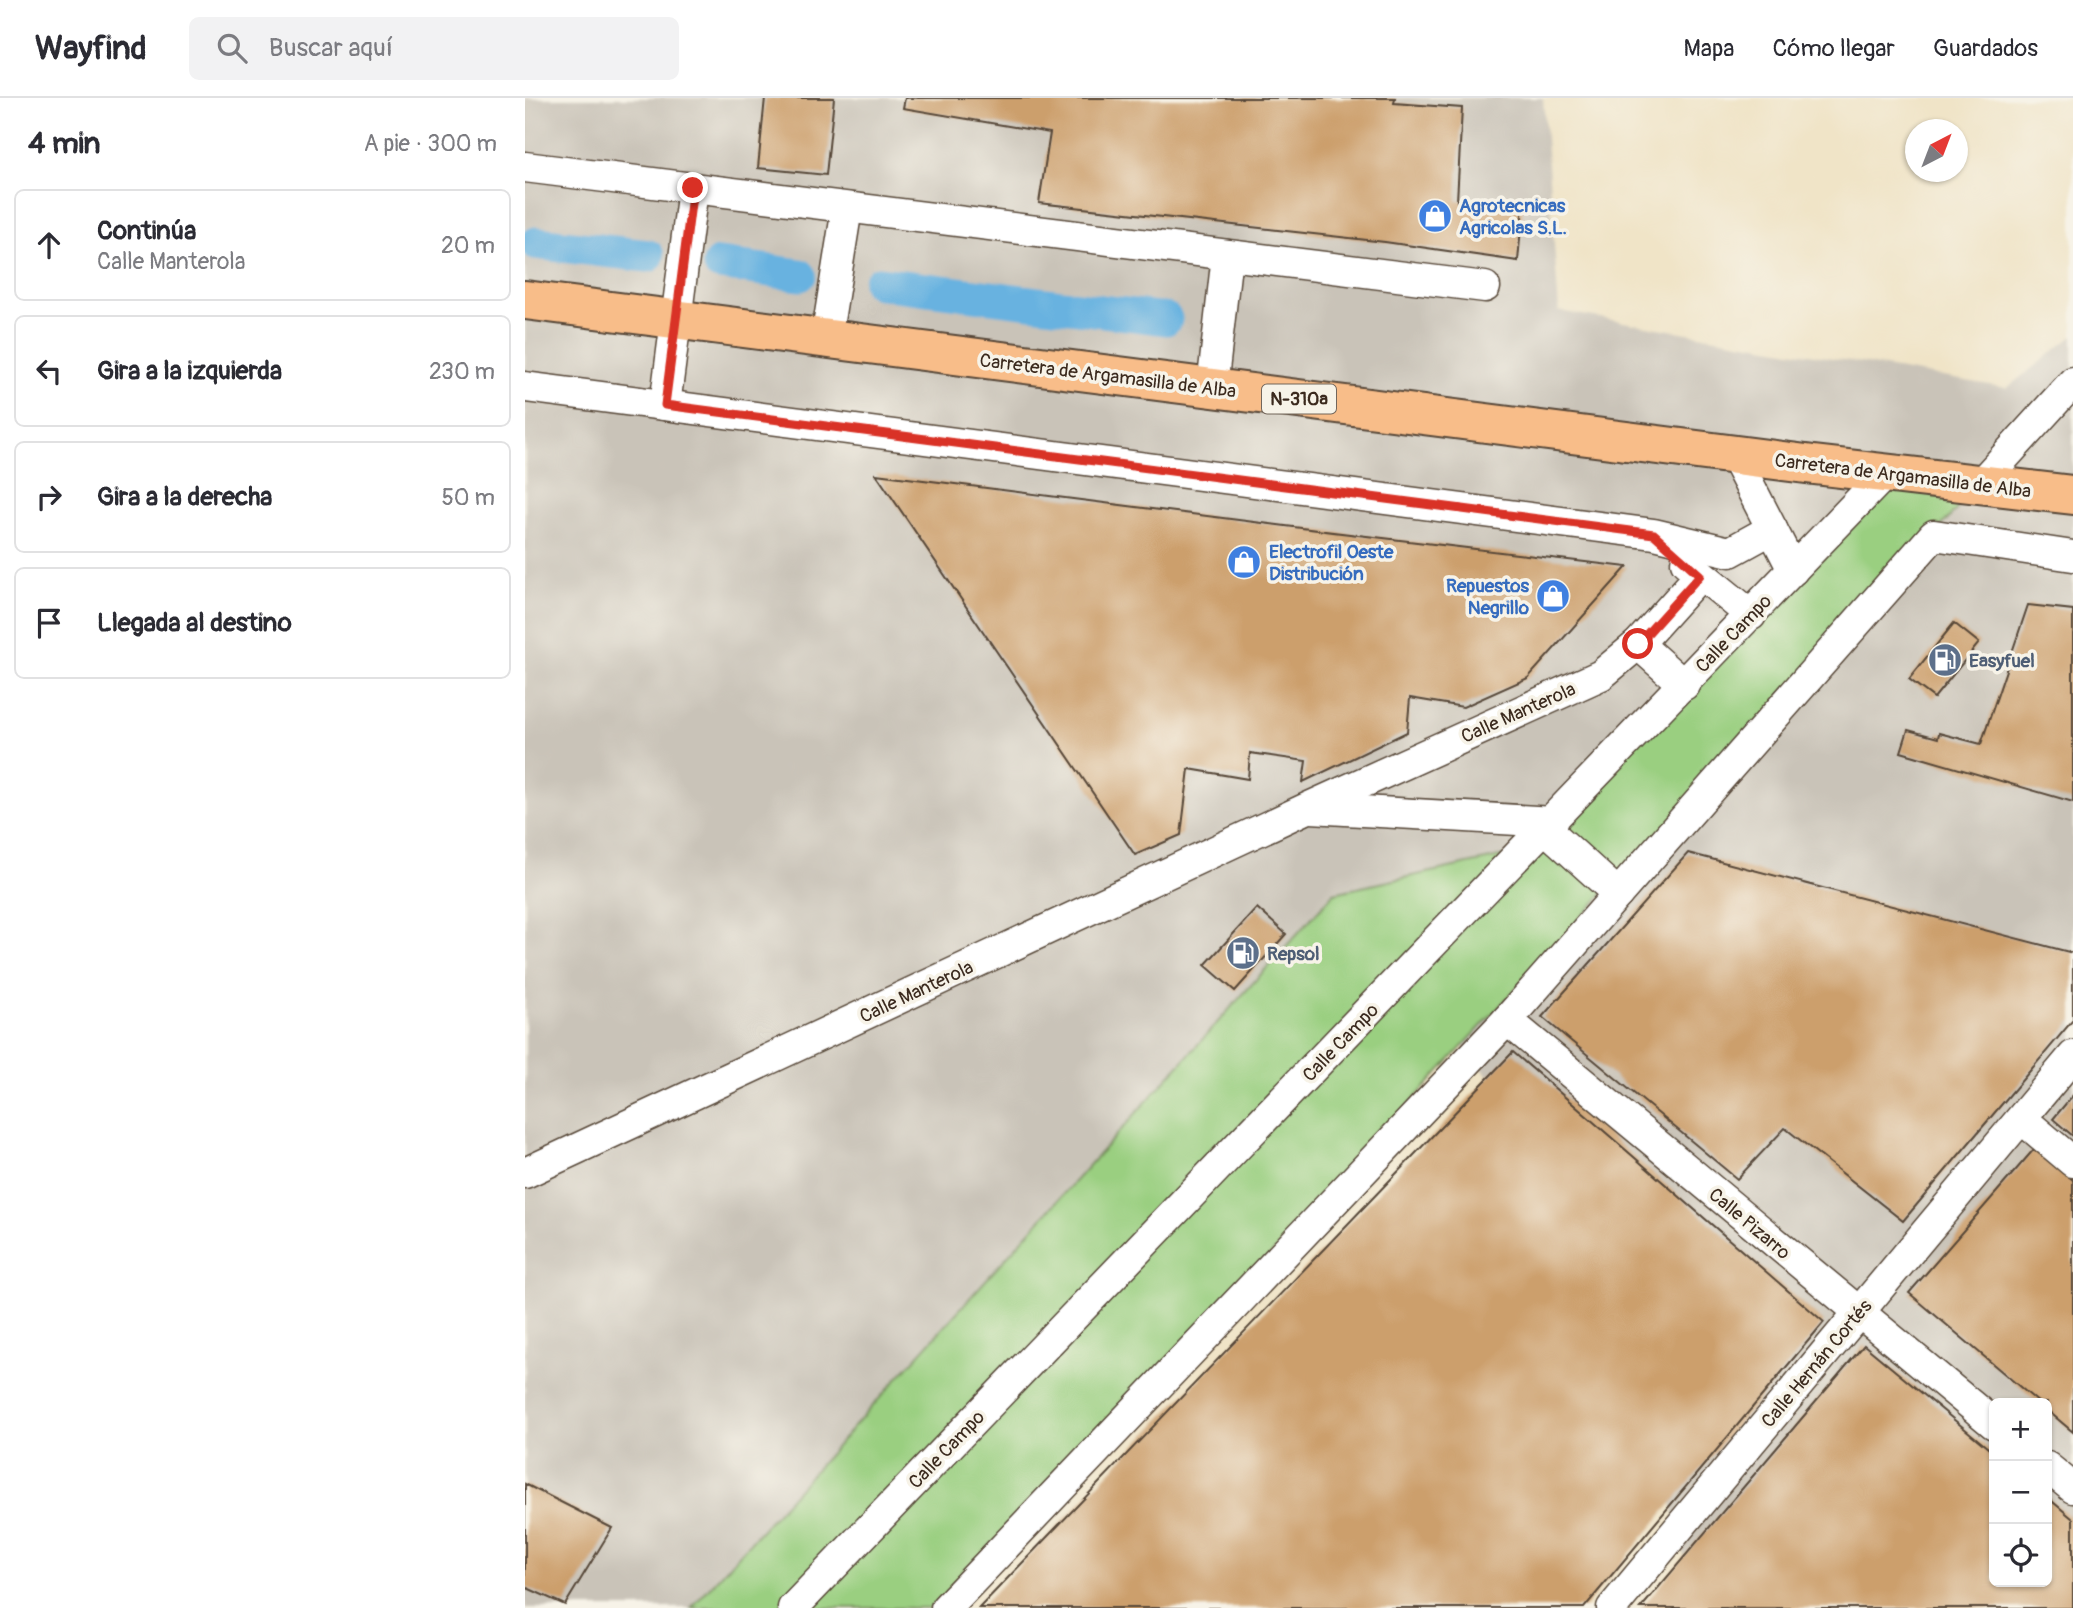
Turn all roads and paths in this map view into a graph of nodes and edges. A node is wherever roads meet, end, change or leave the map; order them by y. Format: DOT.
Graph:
graph roads {
  1 [pos="525,167"];
  2 [pos="693,188"];
  3 [pos="847,208"];
  4 [pos="1227,254"];
  5 [pos="1485,287"];
  6 [pos="525,300"];
  7 [pos="676,319"];
  8 [pos="826,339"];
  9 [pos="2073,382"];
  10 [pos="525,387"];
  11 [pos="1212,388"];
  12 [pos="665,405"];
  13 [pos="1734,455"];
  14 [pos="1886,473"];
  15 [pos="1981,483"];
  16 [pos="2073,495"];
  17 [pos="1772,529"];
  18 [pos="1654,534"];
  19 [pos="2073,556"];
  20 [pos="1793,570"];
  21 [pos="1700,575"];
  22 [pos="1751,615"];
  23 [pos="1638,644"];
  24 [pos="1684,685"];
  25 [pos="1307,808"];
  26 [pos="1549,825"];
  27 [pos="1618,894"];
  28 [pos="1507,1020"];
  29 [pos="2073,1056"];
  30 [pos="2022,1119"];
  31 [pos="2073,1163"];
  32 [pos="525,1173"];
  33 [pos="1858,1313"];
  34 [pos="1989,1420"];
  35 [pos="2052,1471"];
  36 [pos="2073,1488"];
  37 [pos="793,1608"];
  38 [pos="946,1608"];
  39 [pos="1612,1608"];
  1 -- 2 [label="street"];
  2 -- 3 [label="street"];
  2 -- 7 [label="street"];
  3 -- 4 [label="street"];
  3 -- 8 [label="street"];
  4 -- 5 [label="street"];
  4 -- 11 [label="street"];
  6 -- 7 [label="highway, Carretera de Argamasilla de Alba / N-310a"];
  7 -- 8 [label="highway, Carretera de Argamasilla de Alba / N-310a"];
  7 -- 12 [label="street"];
  8 -- 11 [label="highway, Carretera de Argamasilla de Alba / N-310a"];
  9 -- 15 [label="street"];
  10 -- 12 [label="street"];
  11 -- 13 [label="highway, Carretera de Argamasilla de Alba / N-310a"];
  12 -- 18 [label="street"];
  13 -- 14 [label="highway, Carretera de Argamasilla de Alba / N-310a"];
  13 -- 17 [label="street, Carretera de Argamasilla de Alba"];
  14 -- 15 [label="highway, Carretera de Argamasilla de Alba / N-310a"];
  14 -- 20 [label="street, Calle Campo"];
  15 -- 16 [label="highway, Carretera de Argamasilla de Alba / N-310a"];
  17 -- 18 [label="street"];
  17 -- 20 [label="street, Carretera de Argamasilla de Alba"];
  18 -- 21 [label="street"];
  19 -- 27 [label="street"];
  20 -- 22 [label="street, Calle Campo"];
  21 -- 22 [label="street"];
  21 -- 23 [label="street, Calle Manterola"];
  22 -- 24 [label="street, Calle Campo"];
  23 -- 24 [label="street"];
  23 -- 25 [label="street, Calle Manterola"];
  24 -- 26 [label="street, Calle Campo"];
  25 -- 26 [label="street, Calle Manterola"];
  25 -- 32 [label="street, Calle Manterola"];
  26 -- 27 [label="street"];
  26 -- 37 [label="street, Calle Campo"];
  27 -- 28 [label="street"];
  28 -- 33 [label="street, Calle Pizarro"];
  28 -- 38 [label="street"];
  29 -- 30 [label="street, Calle Hernán Cortés"];
  30 -- 31 [label="street"];
  30 -- 33 [label="street, Calle Hernán Cortés"];
  33 -- 34 [label="street, Calle Pizarro"];
  33 -- 39 [label="street, Calle Hernán Cortés"];
  35 -- 36 [label="street"];
}
